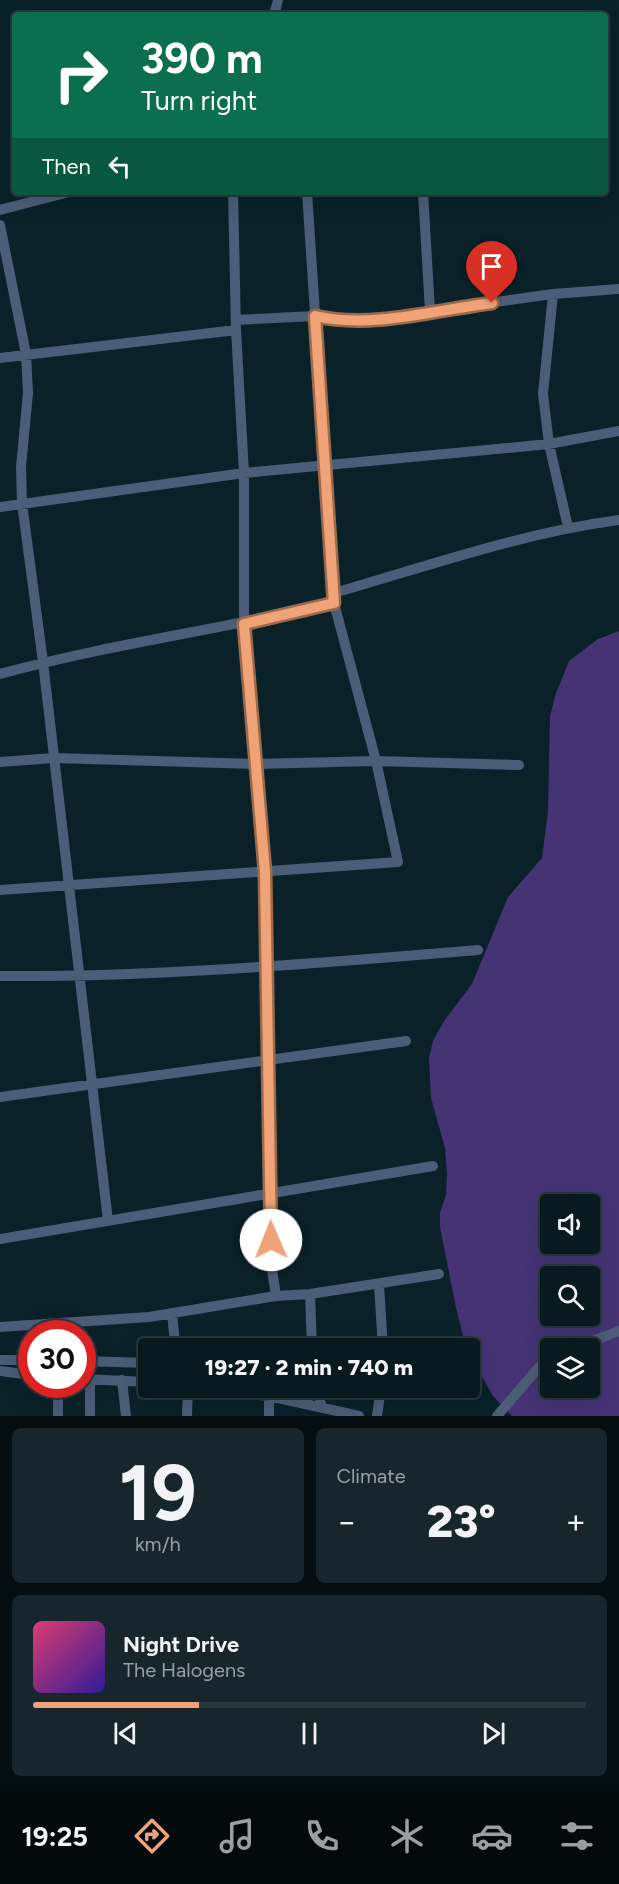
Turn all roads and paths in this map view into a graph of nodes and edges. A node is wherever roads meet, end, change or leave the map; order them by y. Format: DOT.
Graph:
graph roads {
  1 [pos="58,195"];
  2 [pos="233,195"];
  3 [pos="308,195"];
  4 [pos="423,195"];
  5 [pos="0,210"];
  6 [pos="0,225"];
  7 [pos="619,289"];
  8 [pos="553,294"];
  9 [pos="430,311"];
  10 [pos="315,316"];
  11 [pos="236,325"];
  12 [pos="26,354"];
  13 [pos="0,358"];
  14 [pos="619,431"];
  15 [pos="549,444"];
  16 [pos="324,467"];
  17 [pos="244,473"];
  18 [pos="22,503"];
  19 [pos="0,507"];
  20 [pos="619,520"];
  21 [pos="568,526"];
  22 [pos="334,598"];
  23 [pos="244,624"];
  24 [pos="44,662"];
  25 [pos="0,674"];
  26 [pos="54,758"];
  27 [pos="376,761"];
  28 [pos="0,762"];
  29 [pos="256,764"];
  30 [pos="519,765"];
  31 [pos="265,872"];
  32 [pos="69,885"];
  33 [pos="0,891"];
  34 [pos="478,951"];
  35 [pos="268,967"];
  36 [pos="0,976"];
  37 [pos="81,976"];
  38 [pos="406,1041"];
  39 [pos="270,1058"];
  40 [pos="93,1083"];
  41 [pos="0,1097"];
  42 [pos="433,1166"];
  43 [pos="270,1192"];
  44 [pos="108,1221"];
  45 [pos="0,1239"];
  46 [pos="439,1274"];
  47 [pos="379,1285"];
  48 [pos="310,1294"];
  49 [pos="276,1296"];
  50 [pos="172,1313"];
  51 [pos="0,1327"];
  52 [pos="619,1331"];
  53 [pos="174,1338"];
  54 [pos="312,1338"];
  55 [pos="382,1338"];
  56 [pos="600,1338"];
  57 [pos="0,1360"];
  58 [pos="18,1360"];
  59 [pos="96,1361"];
  60 [pos="138,1363"];
  61 [pos="540,1366"];
  62 [pos="0,1371"];
  63 [pos="18,1373"];
  64 [pos="96,1379"];
  65 [pos="123,1380"];
  66 [pos="138,1381"];
  67 [pos="58,1398"];
  68 [pos="88,1398"];
  69 [pos="188,1398"];
  70 [pos="269,1398"];
  71 [pos="278,1398"];
  72 [pos="320,1398"];
  73 [pos="380,1398"];
  74 [pos="322,1408"];
  75 [pos="58,1416"];
  76 [pos="90,1416"];
  77 [pos="126,1416"];
  78 [pos="187,1416"];
  79 [pos="269,1416"];
  80 [pos="359,1416"];
  81 [pos="377,1416"];
  82 [pos="497,1416"];
  1 -- 5 [label="street"];
  2 -- 11 [label="street"];
  3 -- 10 [label="street"];
  4 -- 9 [label="street"];
  6 -- 12 [label="street"];
  7 -- 8 [label="street"];
  8 -- 9 [label="street"];
  8 -- 15 [label="street"];
  9 -- 10 [label="street"];
  10 -- 11 [label="street"];
  10 -- 16 [label="street"];
  11 -- 12 [label="street"];
  11 -- 17 [label="street"];
  12 -- 13 [label="street"];
  12 -- 18 [label="street"];
  14 -- 15 [label="street"];
  15 -- 16 [label="street"];
  15 -- 21 [label="street"];
  16 -- 17 [label="street"];
  16 -- 22 [label="street"];
  17 -- 18 [label="street"];
  17 -- 23 [label="street"];
  18 -- 19 [label="street"];
  18 -- 24 [label="street"];
  20 -- 21 [label="street"];
  21 -- 22 [label="street"];
  22 -- 23 [label="street"];
  22 -- 27 [label="street"];
  23 -- 24 [label="street"];
  23 -- 29 [label="street"];
  24 -- 25 [label="street"];
  24 -- 26 [label="street"];
  26 -- 28 [label="street"];
  26 -- 29 [label="street"];
  26 -- 32 [label="street"];
  27 -- 29 [label="street"];
  27 -- 30 [label="street"];
  27 -- 31 [label="street"];
  29 -- 31 [label="street"];
  31 -- 32 [label="street"];
  31 -- 35 [label="street"];
  32 -- 33 [label="street"];
  32 -- 37 [label="street"];
  34 -- 35 [label="street"];
  35 -- 37 [label="street"];
  35 -- 39 [label="street"];
  36 -- 37 [label="street"];
  37 -- 40 [label="street"];
  38 -- 39 [label="street"];
  39 -- 40 [label="street"];
  39 -- 43 [label="street"];
  40 -- 41 [label="street"];
  40 -- 44 [label="street"];
  42 -- 43 [label="street"];
  43 -- 44 [label="street"];
  43 -- 49 [label="street"];
  44 -- 45 [label="street"];
  46 -- 47 [label="street"];
  47 -- 48 [label="street"];
  47 -- 55 [label="street"];
  48 -- 49 [label="street"];
  48 -- 54 [label="street"];
  49 -- 50 [label="street"];
  50 -- 51 [label="street"];
  50 -- 53 [label="street"];
  52 -- 56 [label="street"];
  57 -- 58 [label="street"];
  59 -- 60 [label="street"];
  61 -- 82 [label="street"];
  62 -- 63 [label="street"];
  64 -- 65 [label="street"];
  65 -- 66 [label="street"];
  65 -- 77 [label="street"];
  67 -- 75 [label="street"];
  68 -- 76 [label="street"];
  69 -- 78 [label="street"];
  70 -- 79 [label="street"];
  71 -- 74 [label="street"];
  72 -- 74 [label="street"];
  73 -- 81 [label="street"];
  74 -- 80 [label="street"];
}
